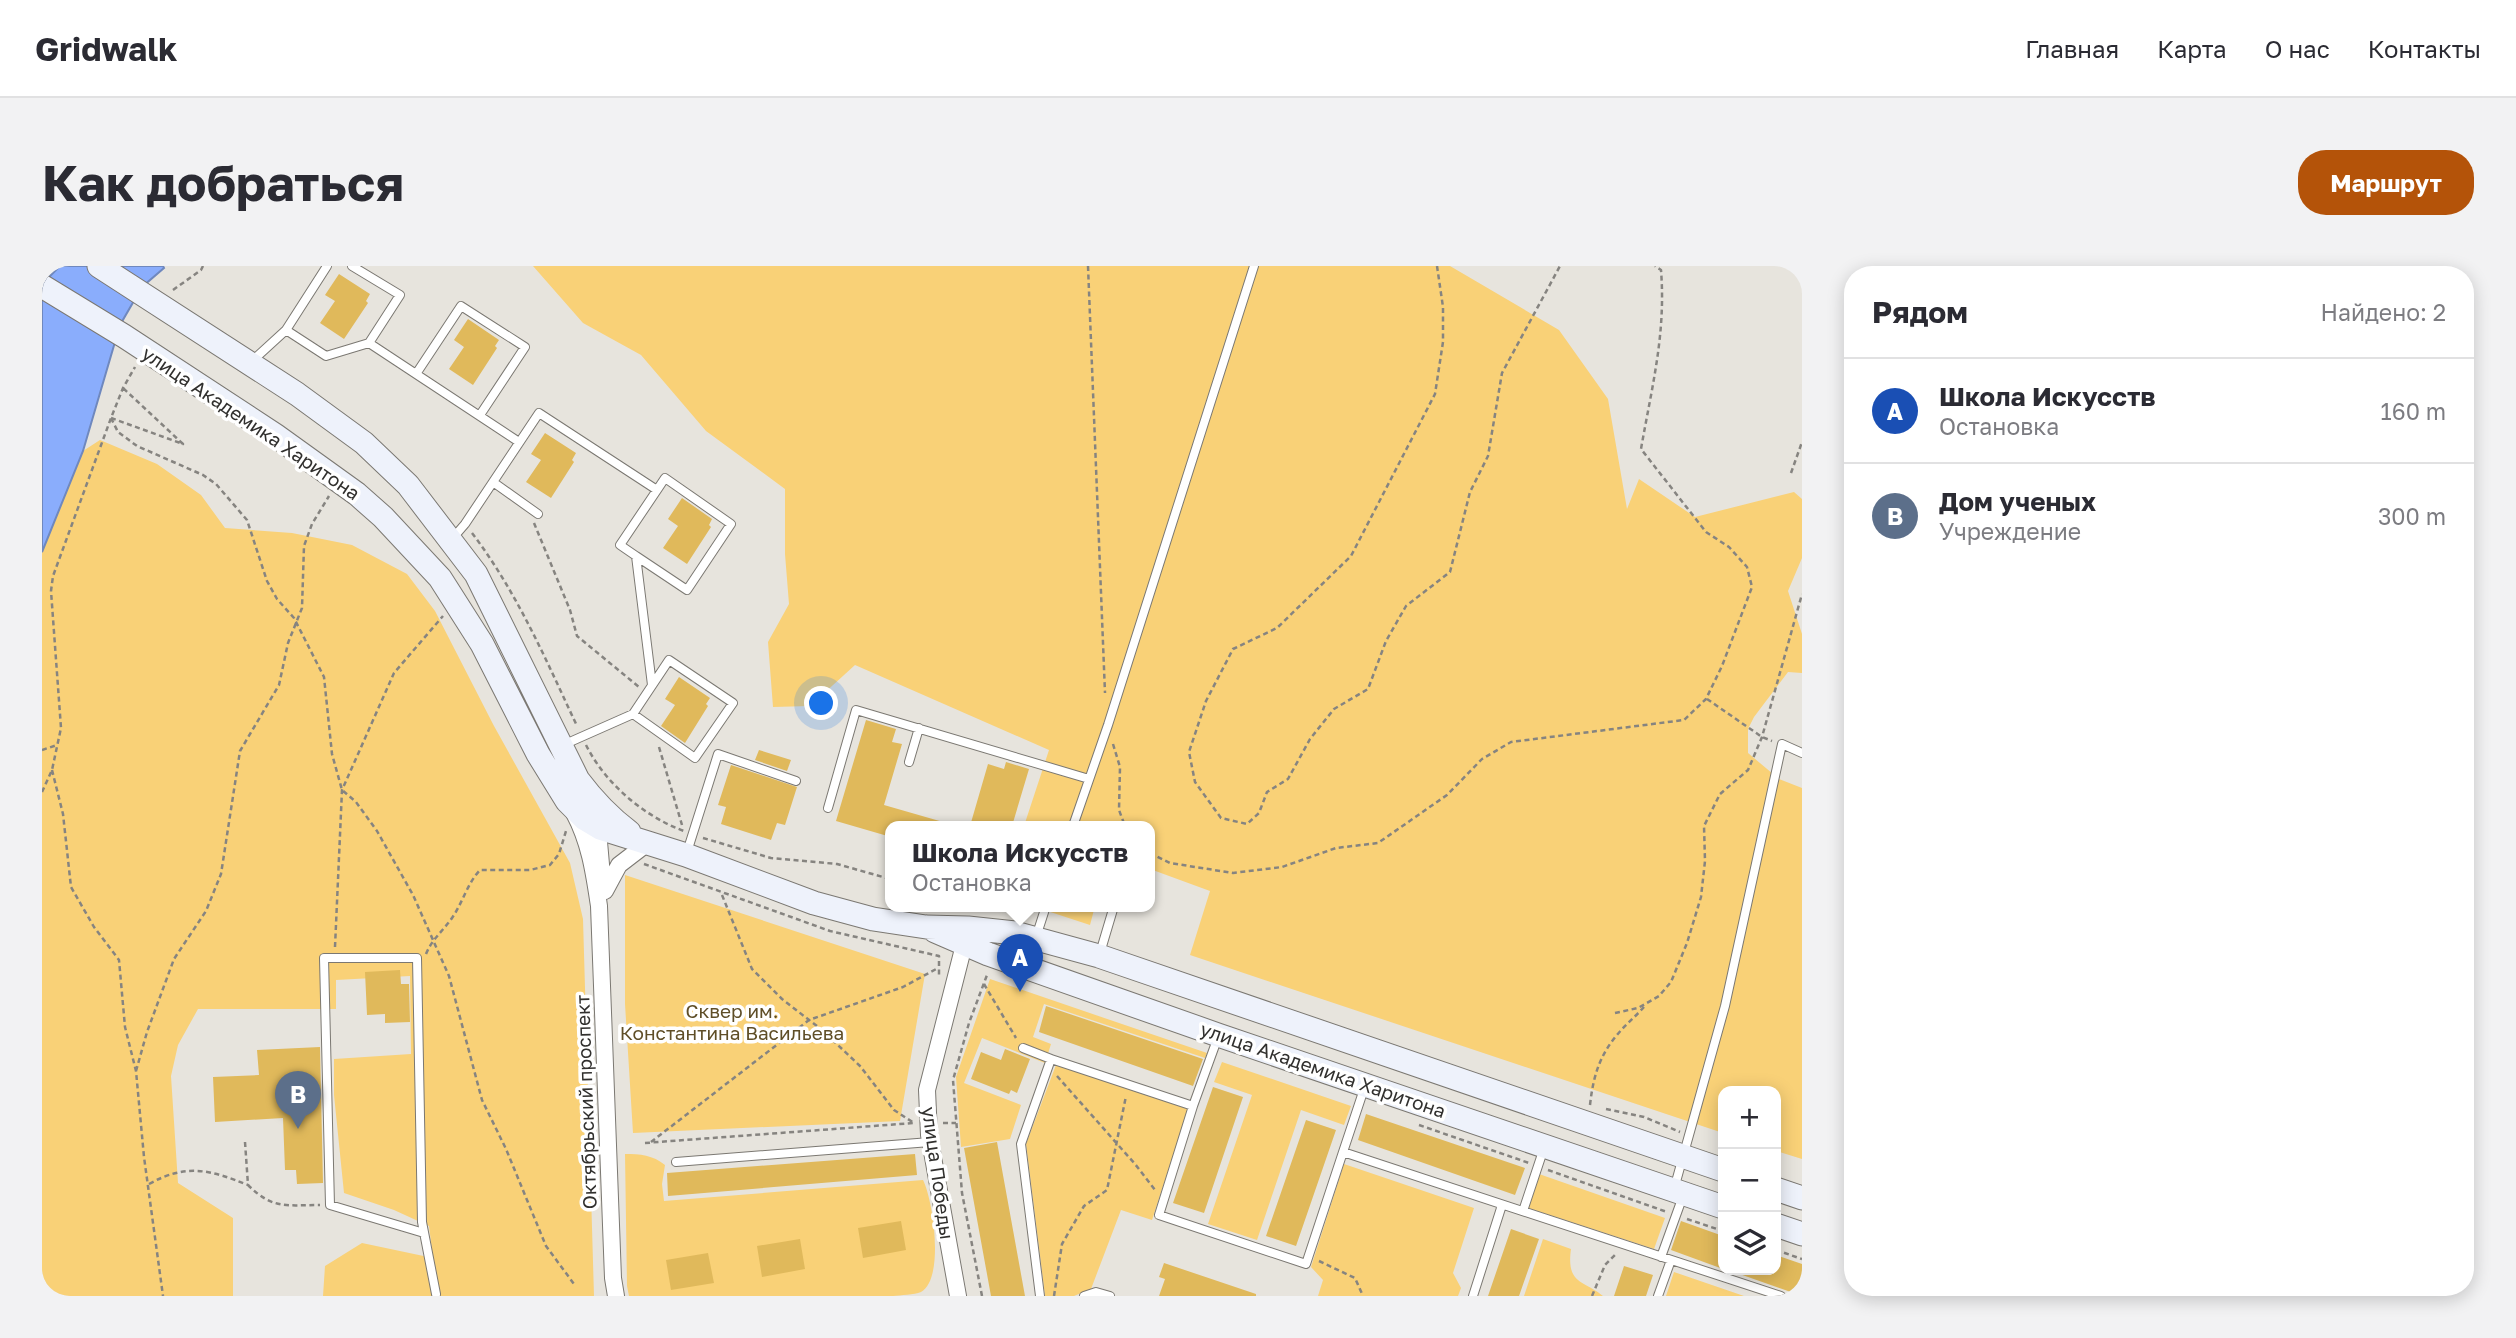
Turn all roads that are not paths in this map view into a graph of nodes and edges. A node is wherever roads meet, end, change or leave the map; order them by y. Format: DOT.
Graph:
graph roads {
  1 [pos="99,266"];
  2 [pos="327,266"];
  3 [pos="352,266"];
  4 [pos="1254,266"];
  5 [pos="42,286"];
  6 [pos="286,330"];
  7 [pos="369,343"];
  8 [pos="250,363"];
  9 [pos="416,374"];
  10 [pos="480,415"];
  11 [pos="519,442"];
  12 [pos="492,482"];
  13 [pos="657,490"];
  14 [pos="538,514"];
  15 [pos="458,532"];
  16 [pos="636,556"];
  17 [pos="649,689"];
  18 [pos="632,714"];
  19 [pos="919,728"];
  20 [pos="572,742"];
  21 [pos="1802,752"];
  22 [pos="909,762"];
  23 [pos="1089,779"];
  24 [pos="796,781"];
  25 [pos="592,798"];
  26 [pos="567,801"];
  27 [pos="828,808"];
  28 [pos="1075,821"];
  29 [pos="600,828"];
  30 [pos="688,840"];
  31 [pos="644,841"];
  32 [pos="599,906"];
  33 [pos="1044,912"];
  34 [pos="1112,912"];
  35 [pos="966,936"];
  36 [pos="1036,937"];
  37 [pos="1099,956"];
  38 [pos="1218,1035"];
  39 [pos="1023,1048"];
  40 [pos="1050,1062"];
  41 [pos="1365,1085"];
  42 [pos="1193,1107"];
  43 [pos="930,1142"];
  44 [pos="1545,1146"];
  45 [pos="1343,1152"];
  46 [pos="1683,1157"];
  47 [pos="676,1162"];
  48 [pos="1718,1168"];
  49 [pos="1679,1191"];
  50 [pos="1781,1191"];
  51 [pos="1802,1198"];
  52 [pos="1502,1205"];
  53 [pos="1718,1205"];
  54 [pos="1523,1211"];
  55 [pos="1781,1227"];
  56 [pos="424,1233"];
  57 [pos="1802,1234"];
  58 [pos="1661,1257"];
  59 [pos="1671,1260"];
  60 [pos="436,1294"];
  61 [pos="616,1296"];
  62 [pos="958,1296"];
  63 [pos="1040,1296"];
  64 [pos="1084,1296"];
  65 [pos="1110,1296"];
  66 [pos="1473,1296"];
  67 [pos="1658,1296"];
  68 [pos="1781,1296"];
  1 -- 8 [label="main road, улица Академика Харитона"];
  2 -- 6 [label="lane"];
  3 -- 7 [label="lane"];
  4 -- 23 [label="lane"];
  5 -- 26 [label="main road, улица Академика Харитона"];
  6 -- 7 [label="lane"];
  6 -- 8 [label="lane"];
  7 -- 9 [label="lane"];
  8 -- 15 [label="main road, улица Академика Харитона"];
  9 -- 10 [label="lane"];
  9 -- 10 [label="lane"];
  10 -- 11 [label="lane"];
  11 -- 12 [label="lane"];
  11 -- 13 [label="lane"];
  12 -- 14 [label="lane"];
  12 -- 15 [label="lane"];
  13 -- 16 [label="lane"];
  13 -- 16 [label="lane"];
  15 -- 20 [label="main road, улица Академика Харитона"];
  16 -- 17 [label="lane"];
  17 -- 18 [label="lane"];
  17 -- 18 [label="lane"];
  18 -- 20 [label="lane"];
  19 -- 22 [label="lane"];
  19 -- 23 [label="lane"];
  19 -- 27 [label="lane"];
  20 -- 25 [label="main road, улица Академика Харитона"];
  21 -- 46 [label="lane"];
  23 -- 28 [label="lane"];
  24 -- 30 [label="lane"];
  25 -- 29 [label="street, Октябрьский проспект"];
  25 -- 31 [label="main road, улица Академика Харитона"];
  26 -- 29 [label="main road, улица Академика Харитона"];
  26 -- 32 [label="street, Октябрьский проспект"];
  29 -- 31 [label="main road, улица Академика Харитона"];
  29 -- 32 [label="street, Октябрьский проспект"];
  30 -- 31 [label="main road, улица Академика Харитона"];
  30 -- 35 [label="main road, улица Академика Харитона"];
  31 -- 32 [label="street, Октябрьский проспект"];
  32 -- 61 [label="street, Октябрьский проспект"];
  33 -- 36 [label="lane"];
  34 -- 37 [label="lane"];
  35 -- 36 [label="main road, улица Академика Харитона"];
  35 -- 38 [label="main road, улица Академика Харитона"];
  35 -- 43 [label="street, улица Победы"];
  36 -- 37 [label="main road, улица Академика Харитона"];
  37 -- 46 [label="main road, улица Академика Харитона"];
  38 -- 41 [label="main road, улица Академика Харитона"];
  38 -- 42 [label="lane"];
  39 -- 40 [label="lane"];
  40 -- 42 [label="lane"];
  40 -- 63 [label="lane"];
  41 -- 44 [label="main road, улица Академика Харитона"];
  41 -- 45 [label="lane"];
  42 -- 45 [label="lane"];
  43 -- 47 [label="lane"];
  43 -- 62 [label="street, улица Победы"];
  44 -- 49 [label="main road, улица Академика Харитона"];
  44 -- 54 [label="lane"];
  45 -- 52 [label="lane"];
  46 -- 48 [label="main road, улица Академика Харитона"];
  46 -- 49 [label="lane"];
  49 -- 53 [label="main road, улица Академика Харитона"];
  49 -- 58 [label="lane"];
  50 -- 51 [label="main road"];
  52 -- 54 [label="lane"];
  52 -- 66 [label="lane"];
  54 -- 58 [label="lane"];
  55 -- 57 [label="main road"];
  56 -- 56 [label="lane"];
  56 -- 60 [label="lane"];
  58 -- 59 [label="lane"];
  59 -- 67 [label="lane"];
  59 -- 68 [label="lane"];
  64 -- 65 [label="lane"];
}
